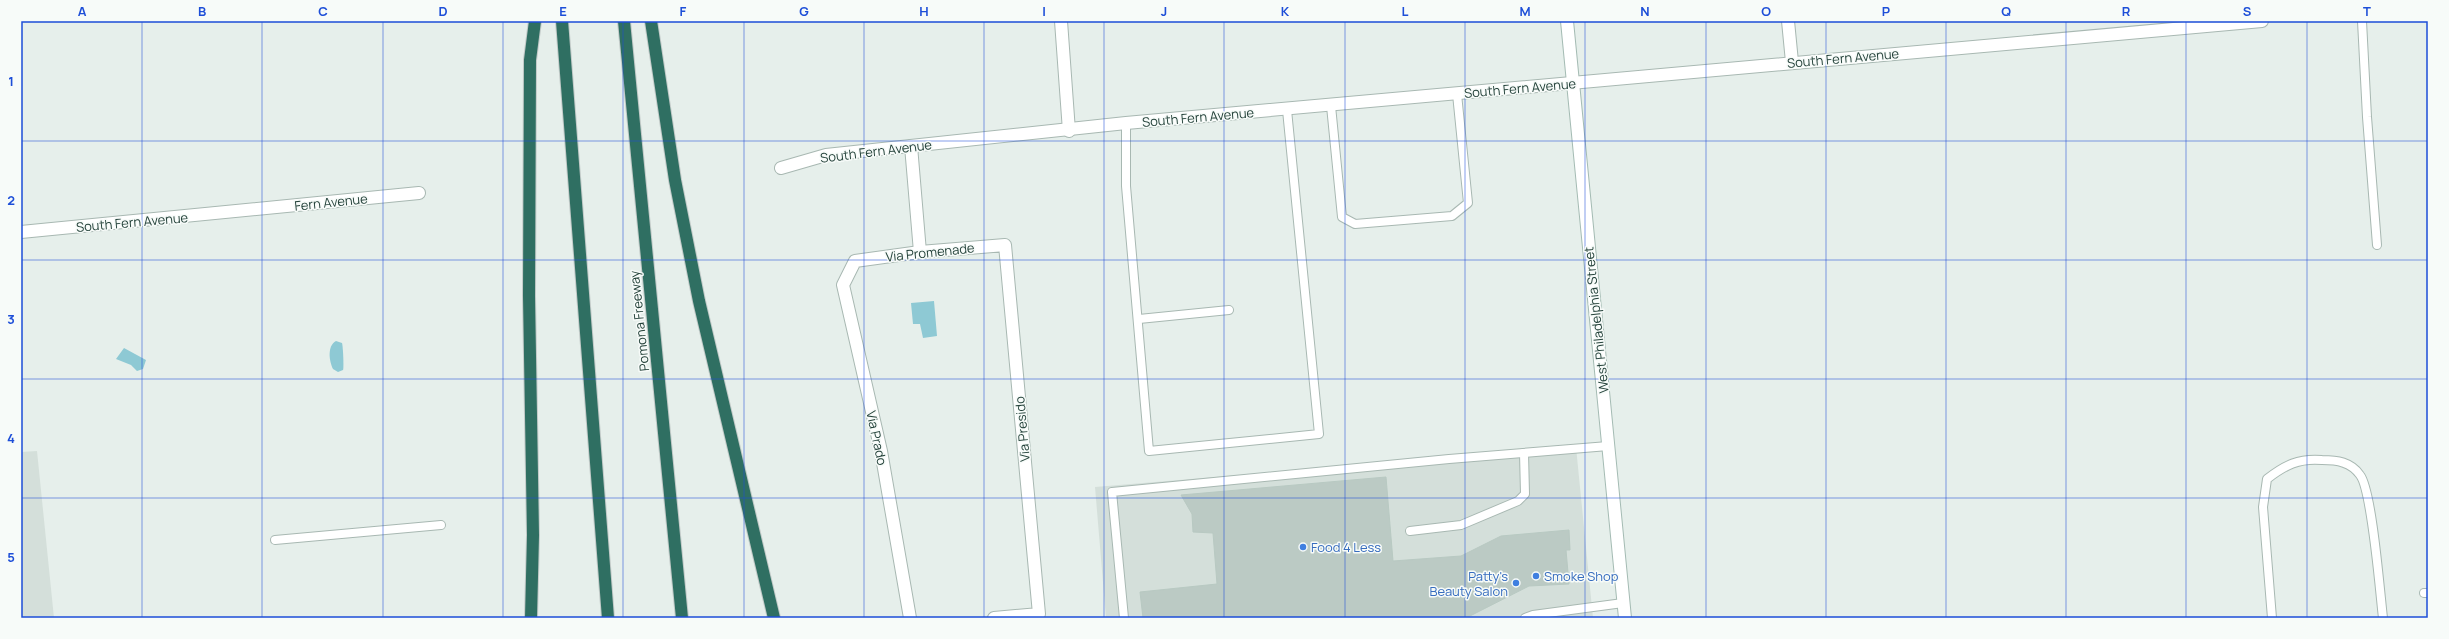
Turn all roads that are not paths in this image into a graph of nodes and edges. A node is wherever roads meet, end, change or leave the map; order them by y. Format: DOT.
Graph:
graph roads {
  1 [pos="535,21"];
  2 [pos="562,21"];
  3 [pos="624,21"];
  4 [pos="651,21"];
  5 [pos="1061,21"];
  6 [pos="1567,21"];
  7 [pos="1788,21"];
  8 [pos="2262,21"];
  9 [pos="2362,21"];
  10 [pos="1792,62"];
  11 [pos="1573,83"];
  12 [pos="1457,94"];
  13 [pos="1331,106"];
  14 [pos="1287,110"];
  15 [pos="1126,123"];
  16 [pos="1069,131"];
  17 [pos="911,146"];
  18 [pos="781,168"];
  19 [pos="420,193"];
  20 [pos="243,212"];
  21 [pos="21,232"];
  22 [pos="1005,245"];
  23 [pos="2377,245"];
  24 [pos="920,252"];
  25 [pos="855,261"];
  26 [pos="1229,310"];
  27 [pos="1138,319"];
  28 [pos="1608,446"];
  29 [pos="1524,453"];
  30 [pos="441,526"];
  31 [pos="1410,531"];
  32 [pos="275,540"];
  33 [pos="1624,603"];
  34 [pos="531,618"];
  35 [pos="608,618"];
  36 [pos="682,618"];
  37 [pos="774,618"];
  38 [pos="910,618"];
  39 [pos="994,618"];
  40 [pos="1124,618"];
  41 [pos="1525,618"];
  42 [pos="1625,618"];
  43 [pos="2272,618"];
  44 [pos="2383,618"];
  1 -- 34 [label="highway"];
  2 -- 35 [label="highway"];
  3 -- 36 [label="highway, Pomona Freeway"];
  4 -- 37 [label="highway"];
  5 -- 16 [label="street"];
  6 -- 11 [label="street, West Philadelphia Street"];
  7 -- 10 [label="street"];
  8 -- 10 [label="street, South Fern Avenue"];
  9 -- 23 [label="lane"];
  10 -- 11 [label="street, South Fern Avenue"];
  11 -- 12 [label="street, South Fern Avenue"];
  11 -- 28 [label="street, West Philadelphia Street"];
  12 -- 13 [label="street, South Fern Avenue"];
  12 -- 13 [label="lane"];
  13 -- 14 [label="street, South Fern Avenue"];
  14 -- 15 [label="street, South Fern Avenue"];
  14 -- 27 [label="lane"];
  15 -- 16 [label="street, South Fern Avenue"];
  15 -- 27 [label="lane"];
  16 -- 17 [label="street, South Fern Avenue"];
  17 -- 18 [label="street, South Fern Avenue"];
  17 -- 24 [label="street"];
  19 -- 20 [label="street, Fern Avenue"];
  20 -- 21 [label="street, South Fern Avenue"];
  22 -- 24 [label="street, Via Promenade"];
  22 -- 39 [label="street, Via Presido"];
  24 -- 25 [label="street, Via Promenade"];
  25 -- 38 [label="street, Via Prado"];
  26 -- 27 [label="lane"];
  28 -- 29 [label="lane"];
  28 -- 33 [label="street, West Philadelphia Street"];
  29 -- 31 [label="lane"];
  29 -- 40 [label="lane"];
  30 -- 32 [label="lane"];
  33 -- 41 [label="lane"];
  33 -- 42 [label="street, West Philadelphia Street"];
  43 -- 44 [label="lane"];
}
